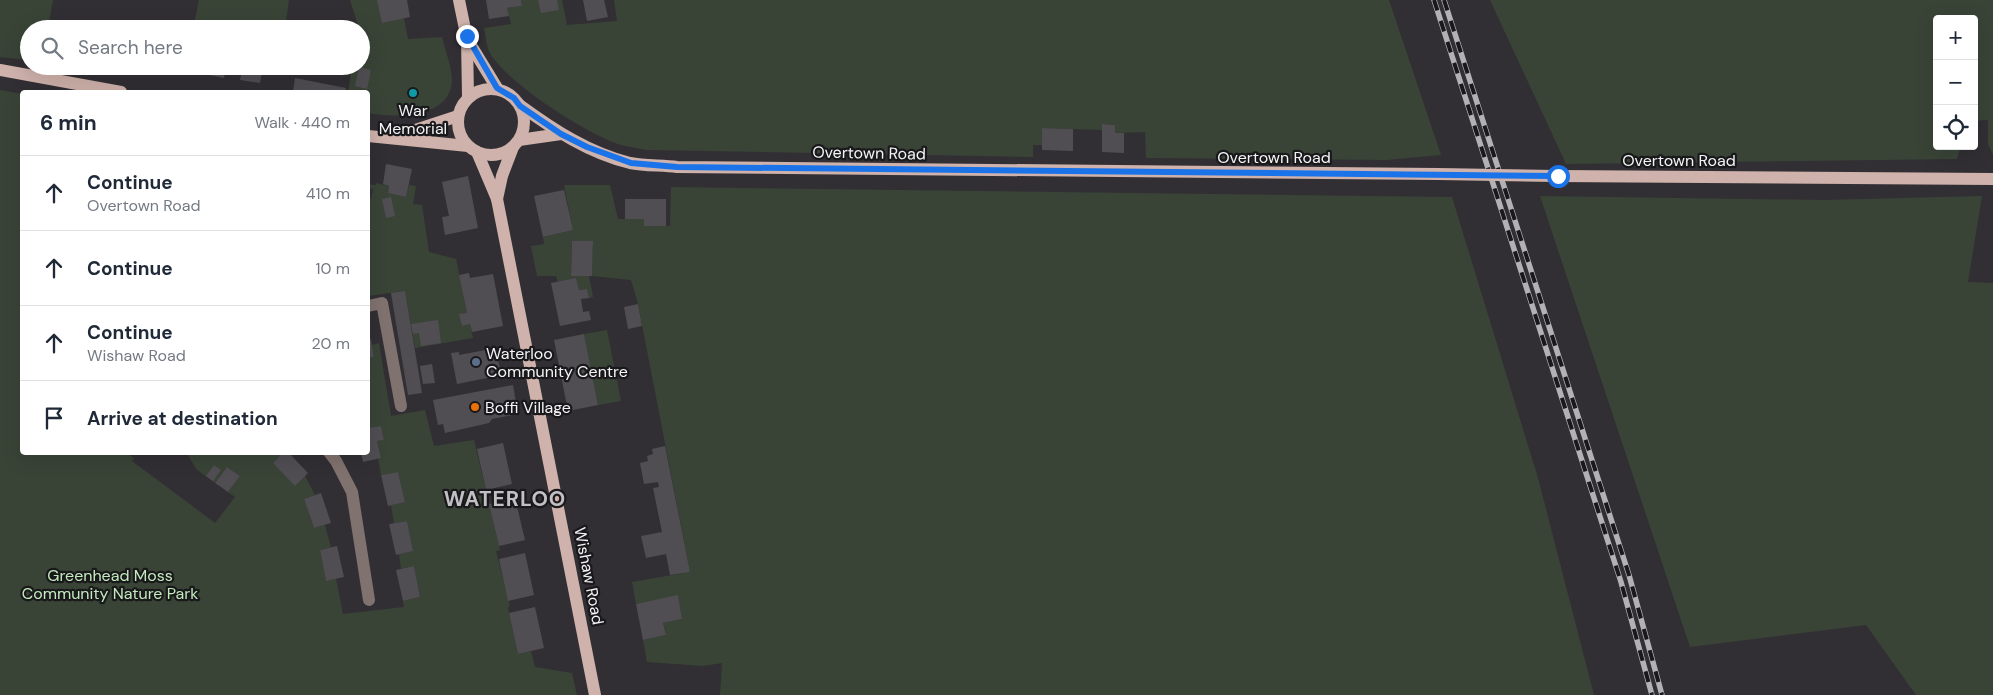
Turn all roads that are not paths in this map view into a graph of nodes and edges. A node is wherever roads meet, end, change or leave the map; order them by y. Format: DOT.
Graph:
graph roads {
  1 [pos="459,0"];
  2 [pos="467,39"];
  3 [pos="0,70"];
  4 [pos="20,74"];
  5 [pos="25,75"];
  6 [pos="497,88"];
  7 [pos="101,90"];
  8 [pos="468,97"];
  9 [pos="520,106"];
  10 [pos="458,116"];
  11 [pos="561,134"];
  12 [pos="370,136"];
  13 [pos="387,139"];
  14 [pos="516,143"];
  15 [pos="473,149"];
  16 [pos="1993,179"];
  17 [pos="497,199"];
  18 [pos="370,306"];
  19 [pos="401,406"];
  20 [pos="331,455"];
  21 [pos="369,600"];
  22 [pos="595,695"];
  1 -- 2 [label="main road"];
  2 -- 6 [label="main road"];
  2 -- 8 [label="main road"];
  3 -- 4 [label="main road"];
  5 -- 7 [label="main road"];
  6 -- 8 [label="main road"];
  6 -- 9 [label="main road"];
  8 -- 10 [label="main road"];
  9 -- 11 [label="main road, Overtown Road"];
  9 -- 14 [label="main road"];
  10 -- 13 [label="main road"];
  10 -- 15 [label="main road"];
  11 -- 14 [label="main road"];
  11 -- 16 [label="main road, Overtown Road, bridge"];
  12 -- 13 [label="main road"];
  13 -- 15 [label="main road"];
  14 -- 15 [label="main road"];
  14 -- 17 [label="main road, Wishaw Road"];
  15 -- 17 [label="main road, Wishaw Road"];
  17 -- 22 [label="main road, Wishaw Road"];
  18 -- 19 [label="street"];
  20 -- 21 [label="street"];
}
